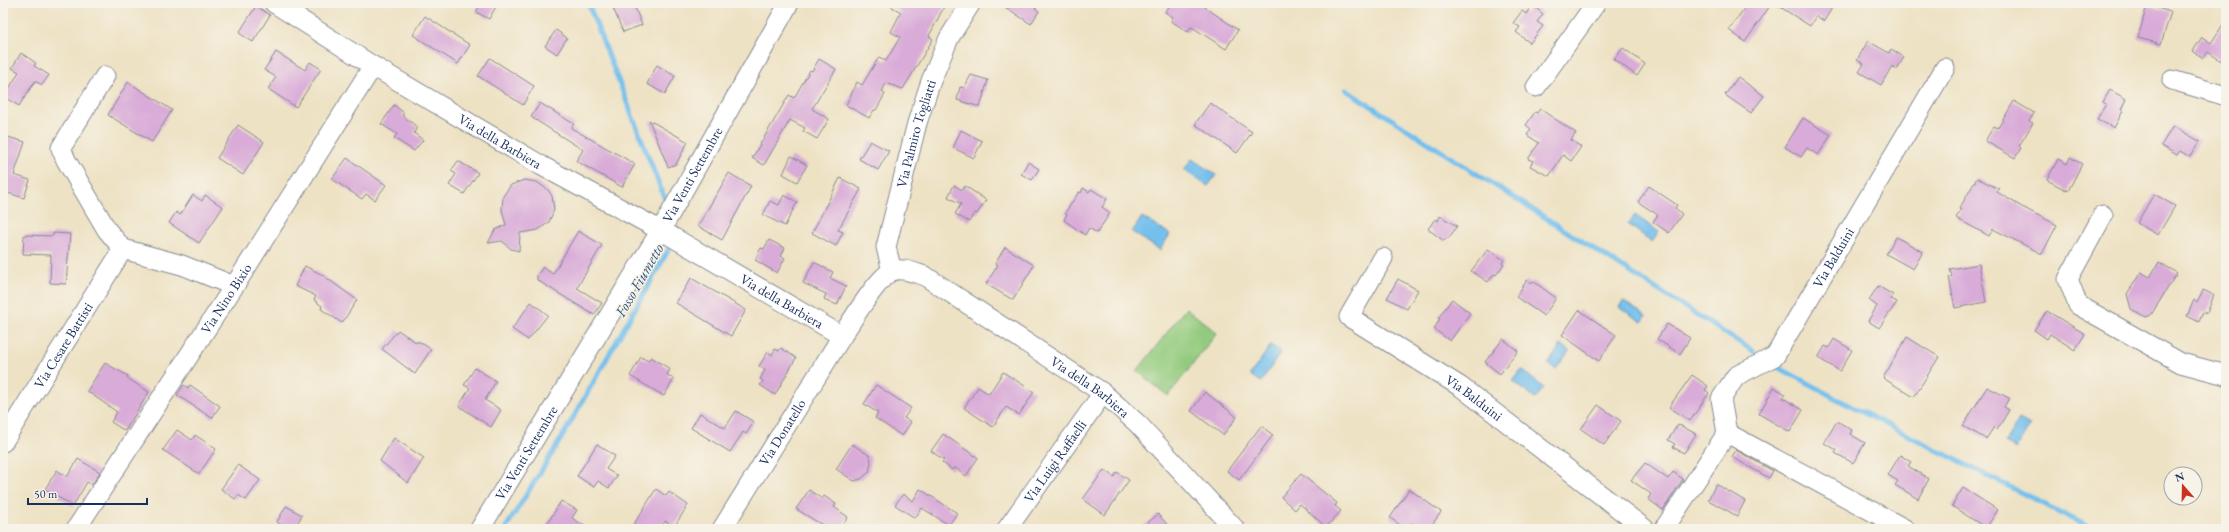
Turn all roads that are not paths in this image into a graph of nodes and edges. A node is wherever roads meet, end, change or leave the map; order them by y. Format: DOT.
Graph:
graph roads {
  1 [pos="274,3"];
  2 [pos="789,3"];
  3 [pos="971,3"];
  4 [pos="1596,3"];
  5 [pos="373,66"];
  6 [pos="1946,68"];
  7 [pos="105,76"];
  8 [pos="2172,80"];
  9 [pos="1536,87"];
  10 [pos="2226,96"];
  11 [pos="2103,215"];
  12 [pos="668,223"];
  13 [pos="123,249"];
  14 [pos="1383,258"];
  15 [pos="892,271"];
  16 [pos="234,286"];
  17 [pos="842,336"];
  18 [pos="2226,375"];
  19 [pos="1103,393"];
  20 [pos="1727,433"];
  21 [pos="3,442"];
  22 [pos="76,529"];
  23 [pos="480,529"];
  24 [pos="722,529"];
  25 [pos="1006,529"];
  26 [pos="1235,529"];
  27 [pos="1645,529"];
  28 [pos="1664,529"];
  29 [pos="1905,529"];
  1 -- 5 [label="street, Via della Barbiera"];
  2 -- 12 [label="street, Via Venti Settembre"];
  3 -- 15 [label="street, Via Palmiro Togliatti"];
  4 -- 9 [label="street"];
  5 -- 12 [label="street, Via della Barbiera"];
  5 -- 16 [label="street, Via Nino Bixio"];
  6 -- 20 [label="street, Via Balduini"];
  7 -- 13 [label="street"];
  8 -- 10 [label="street"];
  11 -- 18 [label="street"];
  12 -- 17 [label="street, Via della Barbiera"];
  12 -- 23 [label="street, Via Venti Settembre"];
  13 -- 16 [label="street"];
  13 -- 21 [label="street, Via Cesare Battisti"];
  14 -- 27 [label="street, Via Balduini"];
  15 -- 17 [label="street"];
  15 -- 19 [label="street, Via della Barbiera"];
  16 -- 22 [label="street, Via Nino Bixio"];
  17 -- 24 [label="street, Via Donatello"];
  19 -- 25 [label="street, Via Luigi Raffaelli"];
  19 -- 26 [label="street, Via della Barbiera"];
  20 -- 28 [label="street"];
  20 -- 29 [label="street"];
}
